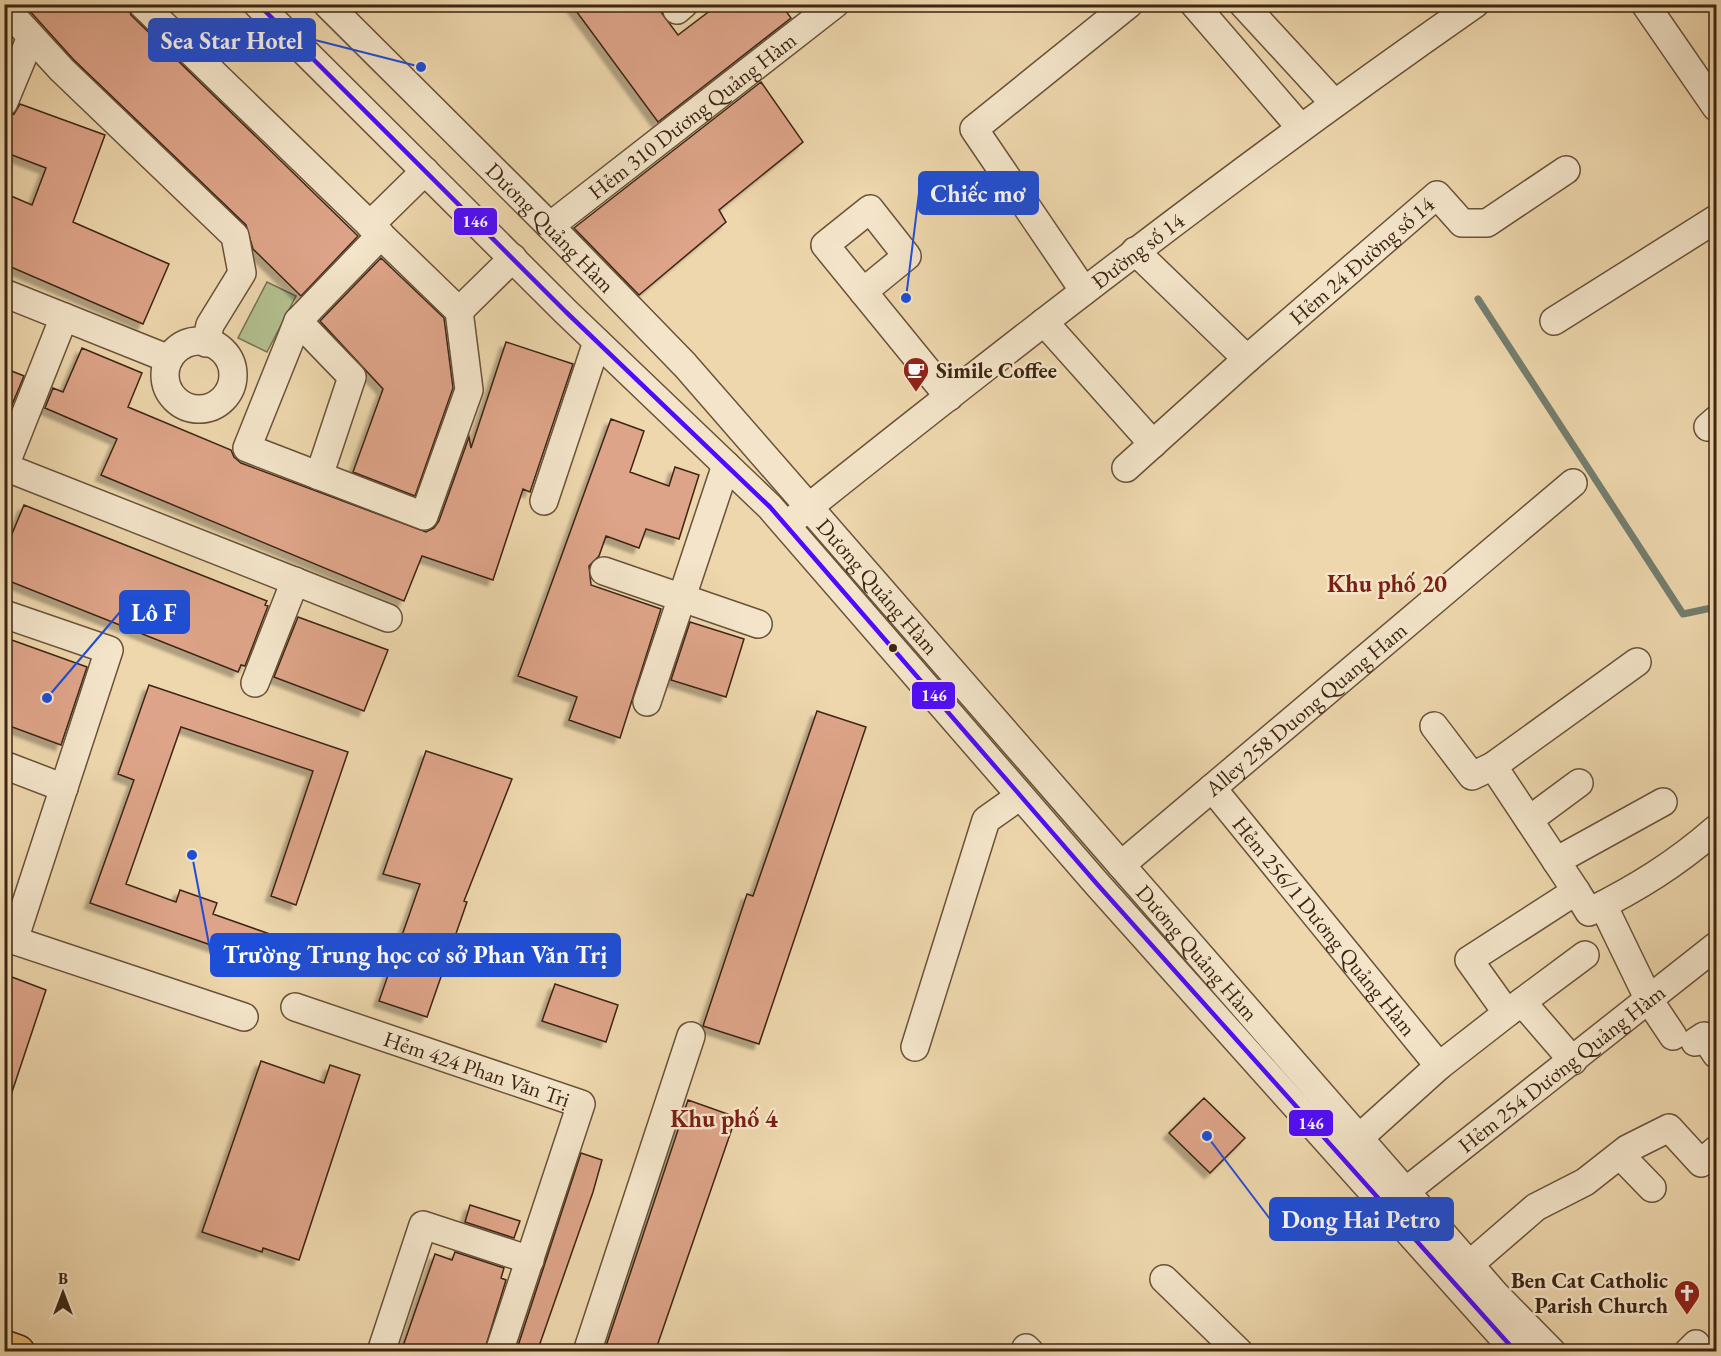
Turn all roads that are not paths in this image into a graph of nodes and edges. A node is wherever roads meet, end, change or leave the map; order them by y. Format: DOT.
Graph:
graph roads {
  1 [pos="142,4"];
  2 [pos="257,4"];
  3 [pos="327,4"];
  4 [pos="835,4"];
  5 [pos="1129,4"];
  6 [pos="1194,4"];
  7 [pos="1243,4"];
  8 [pos="1475,4"];
  9 [pos="1645,4"];
  10 [pos="4,15"];
  11 [pos="30,37"];
  12 [pos="1712,91"];
  13 [pos="4,102"];
  14 [pos="1334,103"];
  15 [pos="1300,127"];
  16 [pos="1566,170"];
  17 [pos="425,171"];
  18 [pos="1716,219"];
  19 [pos="550,226"];
  20 [pos="376,230"];
  21 [pos="1135,251"];
  22 [pos="513,258"];
  23 [pos="1084,291"];
  24 [pos="863,292"];
  25 [pos="4,293"];
  26 [pos="459,311"];
  27 [pos="64,317"];
  28 [pos="298,321"];
  29 [pos="1554,321"];
  30 [pos="1044,322"];
  31 [pos="597,342"];
  32 [pos="206,343"];
  33 [pos="169,359"];
  34 [pos="1247,359"];
  35 [pos="230,387"];
  36 [pos="949,397"];
  37 [pos="265,402"];
  38 [pos="1153,444"];
  39 [pos="6,459"];
  40 [pos="726,465"];
  41 [pos="1126,468"];
  42 [pos="319,476"];
  43 [pos="1573,483"];
  44 [pos="544,501"];
  45 [pos="808,507"];
  46 [pos="786,525"];
  47 [pos="604,571"];
  48 [pos="295,581"];
  49 [pos="680,598"];
  50 [pos="4,614"];
  51 [pos="388,618"];
  52 [pos="758,624"];
  53 [pos="1637,662"];
  54 [pos="255,683"];
  55 [pos="646,702"];
  56 [pos="1434,726"];
  57 [pos="4,765"];
  58 [pos="1493,766"];
  59 [pos="1579,783"];
  60 [pos="64,788"];
  61 [pos="1212,788"];
  62 [pos="1020,796"];
  63 [pos="1663,802"];
  64 [pos="1529,820"];
  65 [pos="1716,829"];
  66 [pos="1556,861"];
  67 [pos="1121,865"];
  68 [pos="1576,891"];
  69 [pos="1603,905"];
  70 [pos="9,938"];
  71 [pos="1716,946"];
  72 [pos="1585,956"];
  73 [pos="1649,1000"];
  74 [pos="295,1007"];
  75 [pos="1514,1008"];
  76 [pos="244,1017"];
  77 [pos="691,1036"];
  78 [pos="1695,1044"];
  79 [pos="915,1047"];
  80 [pos="1573,1061"];
  81 [pos="1439,1065"];
  82 [pos="1359,1137"];
  83 [pos="1716,1150"];
  84 [pos="1620,1155"];
  85 [pos="1652,1188"];
  86 [pos="1406,1191"];
  87 [pos="530,1260"];
  88 [pos="1470,1264"];
  89 [pos="1164,1278"];
  90 [pos="4,1347"];
  91 [pos="18,1352"];
  92 [pos="381,1352"];
  93 [pos="500,1352"];
  94 [pos="587,1352"];
  95 [pos="1239,1352"];
  96 [pos="1516,1352"];
  97 [pos="1552,1352"];
  1 -- 20 [label="street"];
  2 -- 17 [label="street, Dương Quảng Hàm"];
  3 -- 19 [label="street, Dương Quảng Hàm"];
  4 -- 19 [label="street, Hẻm 310 Dương Quảng Hàm"];
  5 -- 23 [label="street"];
  6 -- 15 [label="street"];
  7 -- 14 [label="street"];
  8 -- 14 [label="street, Đường số 14"];
  9 -- 12 [label="street"];
  10 -- 11 [label="street"];
  11 -- 13 [label="street"];
  11 -- 32 [label="street"];
  14 -- 15 [label="street, Đường số 14"];
  15 -- 21 [label="street, Đường số 14"];
  16 -- 34 [label="street, Hẻm 24 Đường số 14"];
  17 -- 20 [label="street"];
  17 -- 22 [label="street, Dương Quảng Hàm"];
  18 -- 29 [label="street"];
  19 -- 45 [label="street, Dương Quảng Hàm"];
  20 -- 26 [label="street"];
  20 -- 28 [label="street"];
  21 -- 23 [label="street, Đường số 14"];
  21 -- 34 [label="street"];
  22 -- 26 [label="street"];
  22 -- 31 [label="street, Dương Quảng Hàm"];
  23 -- 30 [label="street, Đường số 14"];
  24 -- 36 [label="street"];
  25 -- 27 [label="street"];
  26 -- 42 [label="street"];
  27 -- 33 [label="street"];
  27 -- 39 [label="street"];
  28 -- 37 [label="street"];
  28 -- 42 [label="street"];
  30 -- 36 [label="street, Đường số 14"];
  30 -- 38 [label="street"];
  31 -- 40 [label="street, Dương Quảng Hàm"];
  31 -- 44 [label="street"];
  32 -- 33 [label="street"];
  32 -- 35 [label="street"];
  33 -- 35 [label="street"];
  34 -- 38 [label="street, Hẻm 24 Đường số 14"];
  35 -- 37 [label="street"];
  36 -- 45 [label="street, Đường số 14"];
  37 -- 42 [label="street"];
  38 -- 41 [label="street, Hẻm 24 Đường số 14"];
  39 -- 48 [label="street"];
  40 -- 46 [label="street, Dương Quảng Hàm"];
  40 -- 49 [label="street"];
  43 -- 61 [label="street, Alley 258 Duong Quang Ham"];
  45 -- 46 [label="street, Đường số 14"];
  45 -- 67 [label="street, Dương Quảng Hàm"];
  46 -- 62 [label="street, Dương Quảng Hàm"];
  47 -- 49 [label="street"];
  48 -- 51 [label="street"];
  48 -- 54 [label="street"];
  49 -- 52 [label="street"];
  49 -- 55 [label="street"];
  50 -- 60 [label="street"];
  53 -- 58 [label="street"];
  56 -- 58 [label="street"];
  57 -- 60 [label="street"];
  58 -- 64 [label="street"];
  59 -- 64 [label="street"];
  60 -- 70 [label="street"];
  61 -- 67 [label="street, Alley 258 Duong Quang Ham"];
  61 -- 81 [label="street, Hẻm 256/1 Dương Quảng Hàm"];
  62 -- 79 [label="street"];
  62 -- 96 [label="street, Dương Quảng Hàm"];
  63 -- 66 [label="street"];
  64 -- 66 [label="street"];
  65 -- 69 [label="street"];
  66 -- 68 [label="street"];
  67 -- 82 [label="street, Dương Quảng Hàm"];
  68 -- 69 [label="street"];
  68 -- 75 [label="street"];
  69 -- 73 [label="street"];
  70 -- 76 [label="street"];
  71 -- 73 [label="street, Hẻm 254 Dương Quảng Hàm"];
  72 -- 75 [label="street"];
  73 -- 78 [label="street"];
  73 -- 80 [label="street, Hẻm 254 Dương Quảng Hàm"];
  74 -- 87 [label="street, Hẻm 424 Phan Văn Trị"];
  75 -- 80 [label="street"];
  75 -- 81 [label="street"];
  77 -- 94 [label="street"];
  80 -- 86 [label="street, Hẻm 254 Dương Quảng Hàm"];
  81 -- 82 [label="street"];
  82 -- 86 [label="street, Dương Quảng Hàm"];
  83 -- 84 [label="street"];
  84 -- 85 [label="street"];
  84 -- 88 [label="street"];
  86 -- 88 [label="street, Dương Quảng Hàm"];
  87 -- 92 [label="street"];
  87 -- 93 [label="street, Hẻm 424 Phan Văn Trị"];
  88 -- 97 [label="street, Dương Quảng Hàm"];
  89 -- 95 [label="street"];
  90 -- 91 [label="main road"];
}
